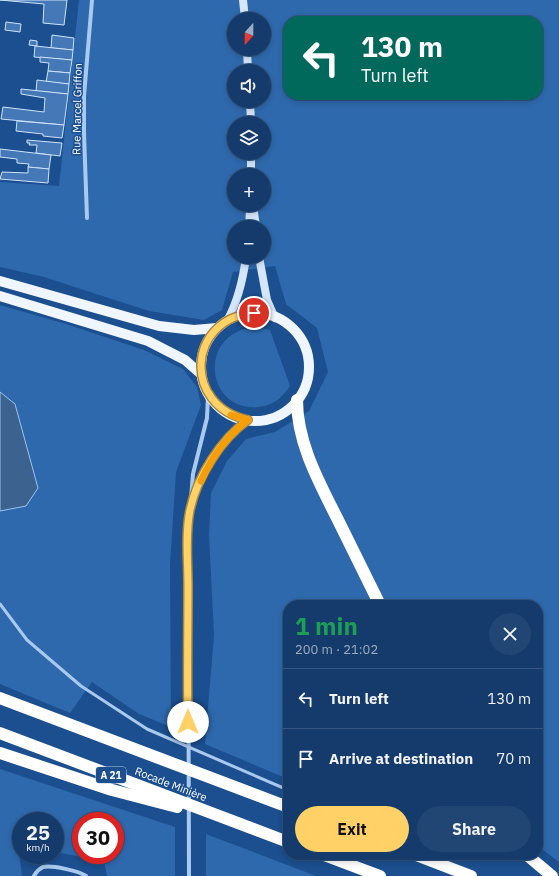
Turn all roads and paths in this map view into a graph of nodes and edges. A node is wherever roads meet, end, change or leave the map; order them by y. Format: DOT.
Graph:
graph roads {
  1 [pos="92,0"];
  2 [pos="243,0"];
  3 [pos="244,12"];
  4 [pos="87,218"];
  5 [pos="245,264"];
  6 [pos="260,264"];
  7 [pos="0,281"];
  8 [pos="0,296"];
  9 [pos="275,318"];
  10 [pos="227,321"];
  11 [pos="217,328"];
  12 [pos="201,374"];
  13 [pos="208,395"];
  14 [pos="297,400"];
  15 [pos="248,420"];
  16 [pos="190,510"];
  17 [pos="378,600"];
  18 [pos="0,604"];
  19 [pos="0,698"];
  20 [pos="0,733"];
  21 [pos="0,753"];
  22 [pos="283,788"];
  23 [pos="283,805"];
  24 [pos="223,817"];
  25 [pos="283,840"];
  26 [pos="337,860"];
  27 [pos="430,860"];
  28 [pos="533,860"];
  29 [pos="34,876"];
  30 [pos="86,876"];
  31 [pos="189,876"];
  32 [pos="380,876"];
  33 [pos="471,876"];
  34 [pos="552,876"];
  1 -- 4 [label="street, Rue Marcel Griffon"];
  2 -- 3 [label="main road"];
  5 -- 10 [label="main road"];
  6 -- 9 [label="main road"];
  7 -- 11 [label="main road"];
  8 -- 12 [label="main road"];
  9 -- 10 [label="main road"];
  9 -- 14 [label="main road"];
  10 -- 11 [label="main road"];
  11 -- 12 [label="main road"];
  12 -- 13 [label="main road"];
  13 -- 15 [label="main road"];
  13 -- 16 [label="street"];
  14 -- 15 [label="main road"];
  14 -- 17 [label="highway"];
  15 -- 16 [label="street"];
  16 -- 31 [label="street"];
  18 -- 22 [label="lane"];
  19 -- 23 [label="highway, Rocade Minière"];
  20 -- 24 [label="highway, Rocade Minière / A 21"];
  21 -- 24 [label="highway"];
  24 -- 25 [label="highway, Rocade Minière / A 21"];
  26 -- 32 [label="highway"];
  27 -- 33 [label="highway"];
  28 -- 34 [label="highway"];
  29 -- 30 [label="street"];
}
